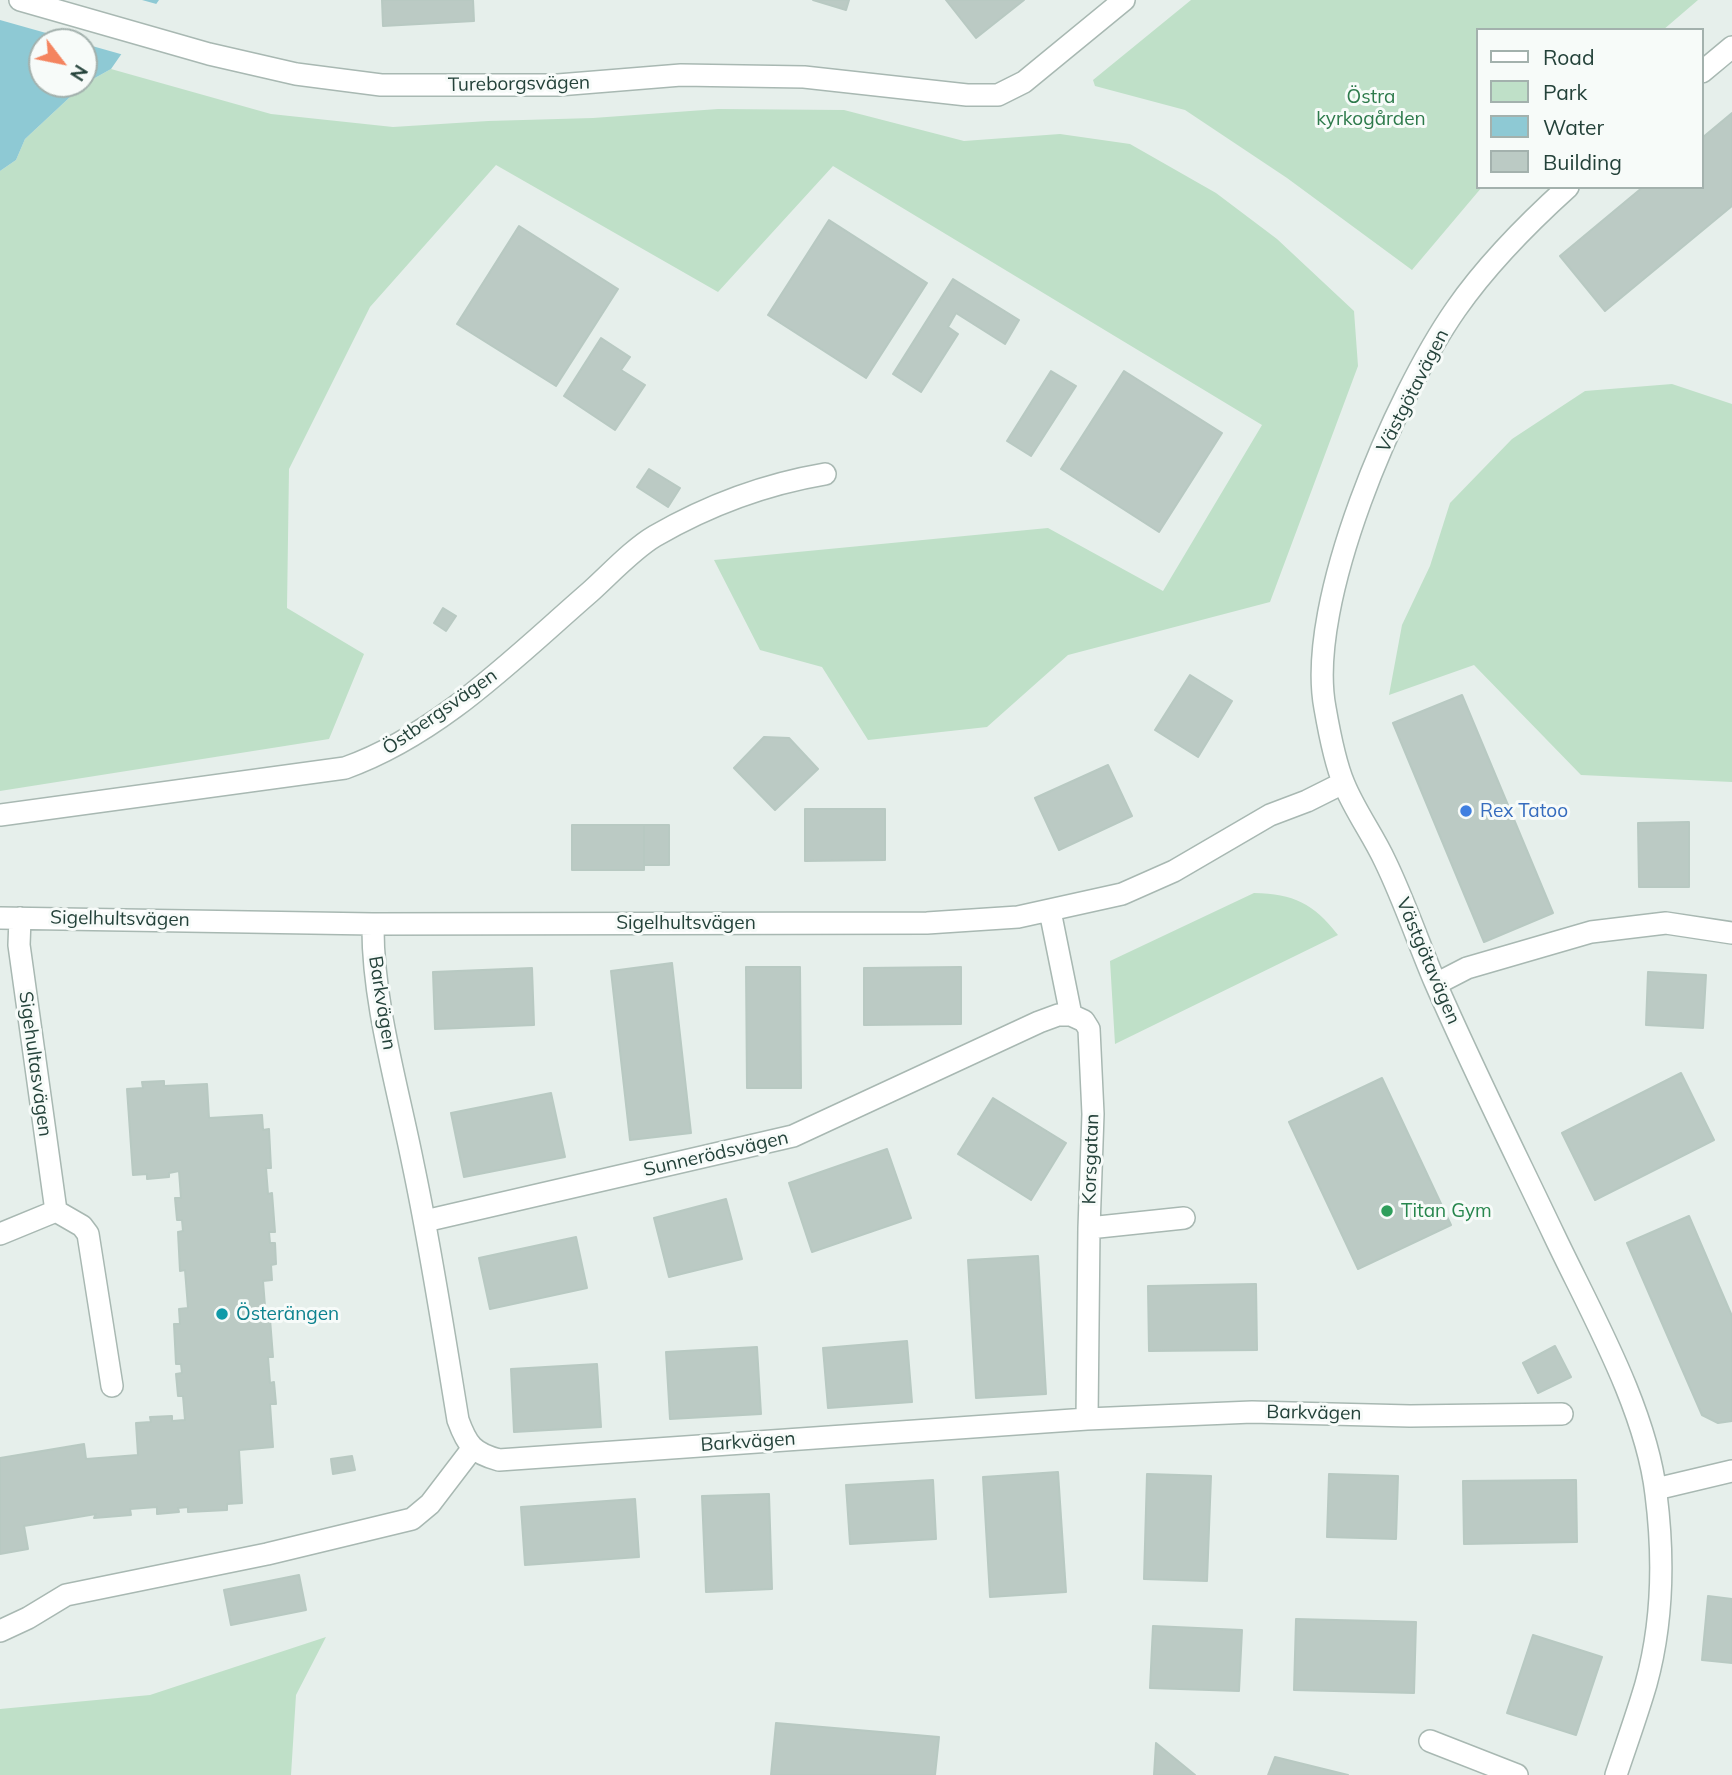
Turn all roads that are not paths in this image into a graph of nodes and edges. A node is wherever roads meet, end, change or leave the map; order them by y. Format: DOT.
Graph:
graph roads {
  1 [pos="20,0"];
  2 [pos="1124,0"];
  3 [pos="1732,47"];
  4 [pos="1704,70"];
  5 [pos="1566,189"];
  6 [pos="825,474"];
  7 [pos="1343,783"];
  8 [pos="0,815"];
  9 [pos="1050,911"];
  10 [pos="10,918"];
  11 [pos="373,924"];
  12 [pos="1732,933"];
  13 [pos="1436,984"];
  14 [pos="1071,1015"];
  15 [pos="56,1211"];
  16 [pos="1184,1218"];
  17 [pos="425,1221"];
  18 [pos="1089,1228"];
  19 [pos="0,1234"];
  20 [pos="112,1386"];
  21 [pos="1562,1414"];
  22 [pos="1087,1419"];
  23 [pos="472,1449"];
  24 [pos="1732,1471"];
  25 [pos="1656,1489"];
  26 [pos="0,1631"];
  27 [pos="1430,1741"];
  28 [pos="1517,1775"];
  29 [pos="1616,1775"];
  1 -- 2 [label="street, Tureborgsvägen"];
  3 -- 4 [label="street"];
  5 -- 7 [label="street, Västgötavägen"];
  6 -- 8 [label="street, Östbergsvägen"];
  7 -- 9 [label="street, Sigelhultsvägen"];
  7 -- 13 [label="street, Västgötavägen"];
  9 -- 11 [label="street, Sigelhultsvägen"];
  9 -- 14 [label="street, Korsgatan"];
  10 -- 11 [label="street, Sigelhultsvägen"];
  10 -- 15 [label="street, Sigehultasvägen"];
  11 -- 17 [label="street, Barkvägen"];
  12 -- 13 [label="street"];
  13 -- 25 [label="street, Västgötavägen"];
  14 -- 17 [label="street, Sunnerödsvägen"];
  14 -- 18 [label="street, Korsgatan"];
  15 -- 19 [label="street"];
  15 -- 20 [label="street"];
  16 -- 18 [label="street"];
  17 -- 23 [label="street, Barkvägen"];
  18 -- 22 [label="street, Korsgatan"];
  21 -- 22 [label="street, Barkvägen"];
  22 -- 23 [label="street, Barkvägen"];
  23 -- 26 [label="street"];
  24 -- 25 [label="street"];
  25 -- 29 [label="street, Västgötavägen"];
  27 -- 28 [label="street"];
}
